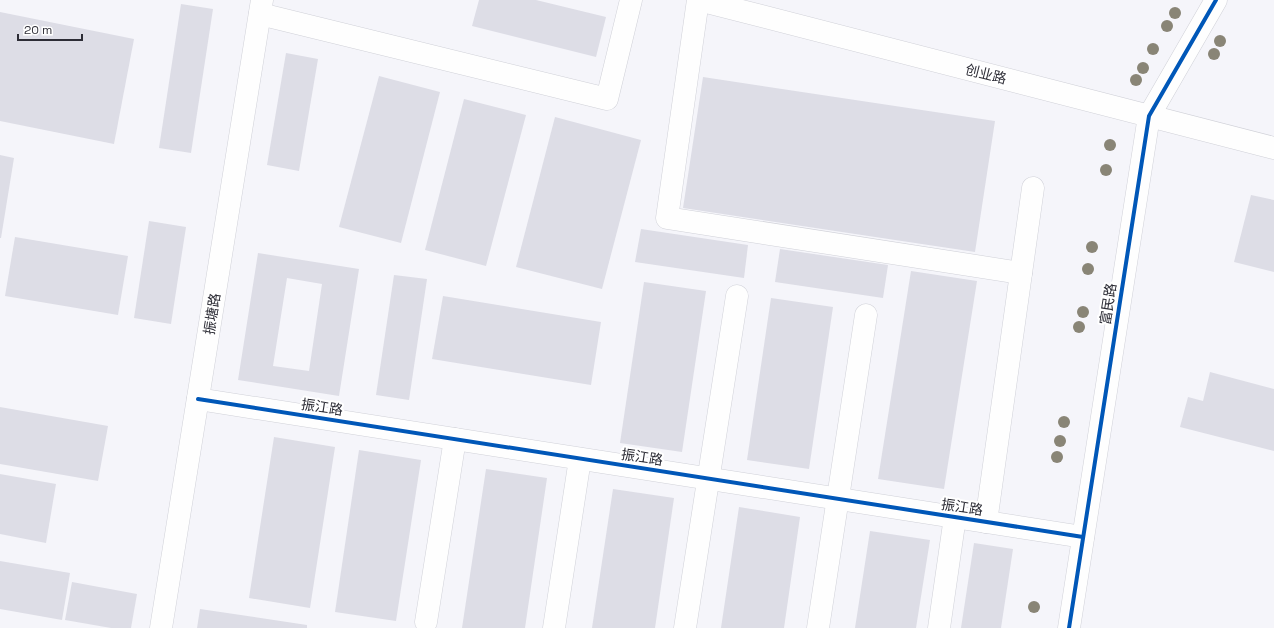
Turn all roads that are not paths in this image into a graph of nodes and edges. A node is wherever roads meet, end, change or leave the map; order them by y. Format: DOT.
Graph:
graph roads {
  1 [pos="631,0"];
  2 [pos="698,0"];
  3 [pos="1216,0"];
  4 [pos="261,7"];
  5 [pos="1149,116"];
  6 [pos="1274,148"];
  7 [pos="1033,188"];
  8 [pos="1021,273"];
  9 [pos="737,296"];
  10 [pos="866,314"];
  11 [pos="198,399"];
  12 [pos="455,439"];
  13 [pos="580,459"];
  14 [pos="708,479"];
  15 [pos="838,499"];
  16 [pos="955,517"];
  17 [pos="986,522"];
  18 [pos="1083,537"];
  19 [pos="426,622"];
  20 [pos="161,628"];
  21 [pos="554,628"];
  22 [pos="685,628"];
  23 [pos="818,628"];
  24 [pos="939,628"];
  25 [pos="1069,628"];
  1 -- 4 [label="street"];
  2 -- 5 [label="street, 创业路"];
  2 -- 8 [label="street"];
  3 -- 5 [label="street, 富民路"];
  4 -- 11 [label="street, 振塘路"];
  5 -- 6 [label="street, 创业路"];
  5 -- 18 [label="street, 富民路"];
  7 -- 8 [label="street"];
  8 -- 17 [label="street"];
  9 -- 14 [label="street"];
  10 -- 15 [label="street"];
  11 -- 12 [label="street, 振江路"];
  11 -- 20 [label="street, 振塘路"];
  12 -- 13 [label="street, 振江路"];
  12 -- 19 [label="street"];
  13 -- 14 [label="street, 振江路"];
  13 -- 21 [label="street"];
  14 -- 15 [label="street, 振江路"];
  14 -- 22 [label="street"];
  15 -- 16 [label="street, 振江路"];
  15 -- 23 [label="street"];
  16 -- 17 [label="street, 振江路"];
  16 -- 24 [label="street"];
  17 -- 18 [label="street, 振江路"];
  18 -- 25 [label="street, 富民路"];
}
